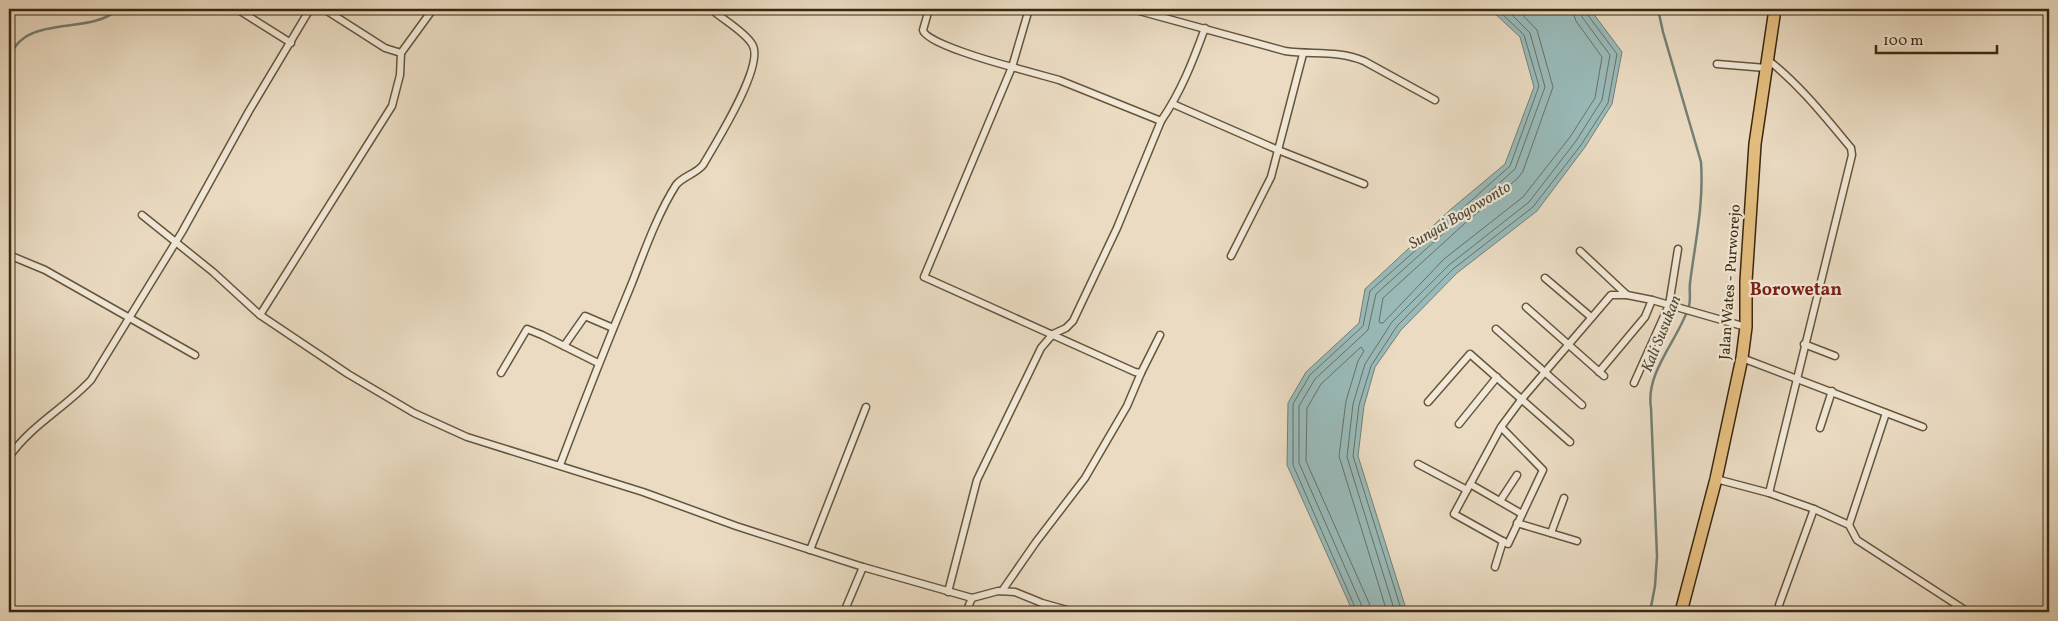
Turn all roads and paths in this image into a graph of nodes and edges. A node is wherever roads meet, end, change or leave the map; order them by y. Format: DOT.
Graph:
graph roads {
  1 [pos="237,9"];
  2 [pos="310,9"];
  3 [pos="324,9"];
  4 [pos="433,9"];
  5 [pos="711,9"];
  6 [pos="929,9"];
  7 [pos="1029,9"];
  8 [pos="1132,9"];
  9 [pos="1775,9"];
  10 [pos="1205,28"];
  11 [pos="291,42"];
  12 [pos="401,53"];
  13 [pos="1303,54"];
  14 [pos="1717,64"];
  15 [pos="1767,64"];
  16 [pos="1012,67"];
  17 [pos="1434,100"];
  18 [pos="1173,104"];
  19 [pos="1162,121"];
  20 [pos="1278,150"];
  21 [pos="1364,184"];
  22 [pos="142,215"];
  23 [pos="175,243"];
  24 [pos="1678,249"];
  25 [pos="1580,251"];
  26 [pos="9,254"];
  27 [pos="1231,256"];
  28 [pos="1545,278"];
  29 [pos="1627,295"];
  30 [pos="1652,300"];
  31 [pos="1669,305"];
  32 [pos="1526,307"];
  33 [pos="260,315"];
  34 [pos="130,317"];
  35 [pos="1591,317"];
  36 [pos="1746,327"];
  37 [pos="613,328"];
  38 [pos="1496,329"];
  39 [pos="1053,334"];
  40 [pos="1160,335"];
  41 [pos="1804,344"];
  42 [pos="564,346"];
  43 [pos="1569,346"];
  44 [pos="194,355"];
  45 [pos="1835,356"];
  46 [pos="1742,358"];
  47 [pos="598,363"];
  48 [pos="501,373"];
  49 [pos="1141,373"];
  50 [pos="1544,373"];
  51 [pos="1496,377"];
  52 [pos="1797,378"];
  53 [pos="1634,383"];
  54 [pos="1832,391"];
  55 [pos="1521,400"];
  56 [pos="1428,402"];
  57 [pos="1582,405"];
  58 [pos="866,407"];
  59 [pos="1886,413"];
  60 [pos="1459,424"];
  61 [pos="1501,427"];
  62 [pos="1923,427"];
  63 [pos="1820,428"];
  64 [pos="1570,442"];
  65 [pos="9,457"];
  66 [pos="1418,464"];
  67 [pos="560,465"];
  68 [pos="1517,475"];
  69 [pos="1716,479"];
  70 [pos="1469,487"];
  71 [pos="1769,493"];
  72 [pos="1564,498"];
  73 [pos="1500,501"];
  74 [pos="1814,509"];
  75 [pos="1522,514"];
  76 [pos="1517,523"];
  77 [pos="1849,525"];
  78 [pos="1551,534"];
  79 [pos="1503,541"];
  80 [pos="1577,541"];
  81 [pos="810,550"];
  82 [pos="864,567"];
  83 [pos="1495,567"];
  84 [pos="1002,591"];
  85 [pos="948,592"];
  86 [pos="972,598"];
  87 [pos="1779,605"];
  88 [pos="844,612"];
  89 [pos="966,612"];
  90 [pos="1074,612"];
  91 [pos="1681,612"];
  92 [pos="1968,612"];
  1 -- 11 [label="street"];
  2 -- 11 [label="street"];
  3 -- 12 [label="street"];
  4 -- 12 [label="street"];
  5 -- 37 [label="street"];
  6 -- 16 [label="street"];
  7 -- 16 [label="street"];
  8 -- 10 [label="street"];
  9 -- 15 [label="highway, Jalan Wates - Purworejo"];
  10 -- 13 [label="street"];
  10 -- 18 [label="street"];
  11 -- 23 [label="street"];
  12 -- 33 [label="street"];
  13 -- 17 [label="street"];
  13 -- 20 [label="street"];
  14 -- 15 [label="street"];
  15 -- 36 [label="highway, Jalan Wates - Purworejo"];
  15 -- 41 [label="street"];
  16 -- 19 [label="street"];
  16 -- 39 [label="street"];
  18 -- 19 [label="street"];
  18 -- 20 [label="street"];
  19 -- 39 [label="street"];
  20 -- 21 [label="street"];
  20 -- 27 [label="street"];
  22 -- 23 [label="street"];
  23 -- 33 [label="street"];
  23 -- 34 [label="street"];
  24 -- 31 [label="street"];
  25 -- 29 [label="street"];
  26 -- 34 [label="street"];
  28 -- 35 [label="street"];
  29 -- 30 [label="street"];
  29 -- 35 [label="street"];
  30 -- 31 [label="street"];
  30 -- 43 [label="street"];
  31 -- 36 [label="street"];
  31 -- 53 [label="street"];
  32 -- 43 [label="street"];
  33 -- 67 [label="street"];
  34 -- 44 [label="street"];
  34 -- 65 [label="street"];
  35 -- 43 [label="street"];
  36 -- 46 [label="highway, Jalan Wates - Purworejo"];
  37 -- 42 [label="street"];
  37 -- 47 [label="street"];
  38 -- 50 [label="street"];
  39 -- 49 [label="street"];
  39 -- 85 [label="street"];
  40 -- 49 [label="street"];
  41 -- 45 [label="street"];
  41 -- 52 [label="street"];
  42 -- 47 [label="street"];
  42 -- 48 [label="street"];
  43 -- 50 [label="street"];
  46 -- 52 [label="street"];
  46 -- 69 [label="highway, Jalan Wates - Purworejo"];
  47 -- 67 [label="street"];
  49 -- 84 [label="street"];
  50 -- 55 [label="street"];
  50 -- 57 [label="street"];
  51 -- 55 [label="street"];
  51 -- 56 [label="street"];
  51 -- 60 [label="street"];
  52 -- 54 [label="street"];
  52 -- 71 [label="street"];
  54 -- 59 [label="street"];
  54 -- 63 [label="street"];
  55 -- 61 [label="street"];
  55 -- 64 [label="street"];
  58 -- 81 [label="street"];
  59 -- 62 [label="street"];
  59 -- 77 [label="street"];
  61 -- 70 [label="street"];
  61 -- 75 [label="street"];
  66 -- 70 [label="street"];
  67 -- 81 [label="street"];
  68 -- 73 [label="street"];
  69 -- 71 [label="street"];
  69 -- 91 [label="highway, Jalan Wates - Purworejo"];
  70 -- 73 [label="street"];
  70 -- 79 [label="street"];
  71 -- 74 [label="street"];
  72 -- 78 [label="street"];
  73 -- 75 [label="street"];
  74 -- 77 [label="street"];
  74 -- 87 [label="street"];
  75 -- 76 [label="street"];
  76 -- 78 [label="street"];
  76 -- 79 [label="street"];
  77 -- 92 [label="street"];
  78 -- 80 [label="street"];
  79 -- 83 [label="street"];
  81 -- 82 [label="street"];
  82 -- 85 [label="street"];
  82 -- 88 [label="street"];
  84 -- 86 [label="street"];
  84 -- 90 [label="street"];
  85 -- 86 [label="street"];
  86 -- 89 [label="street"];
}
